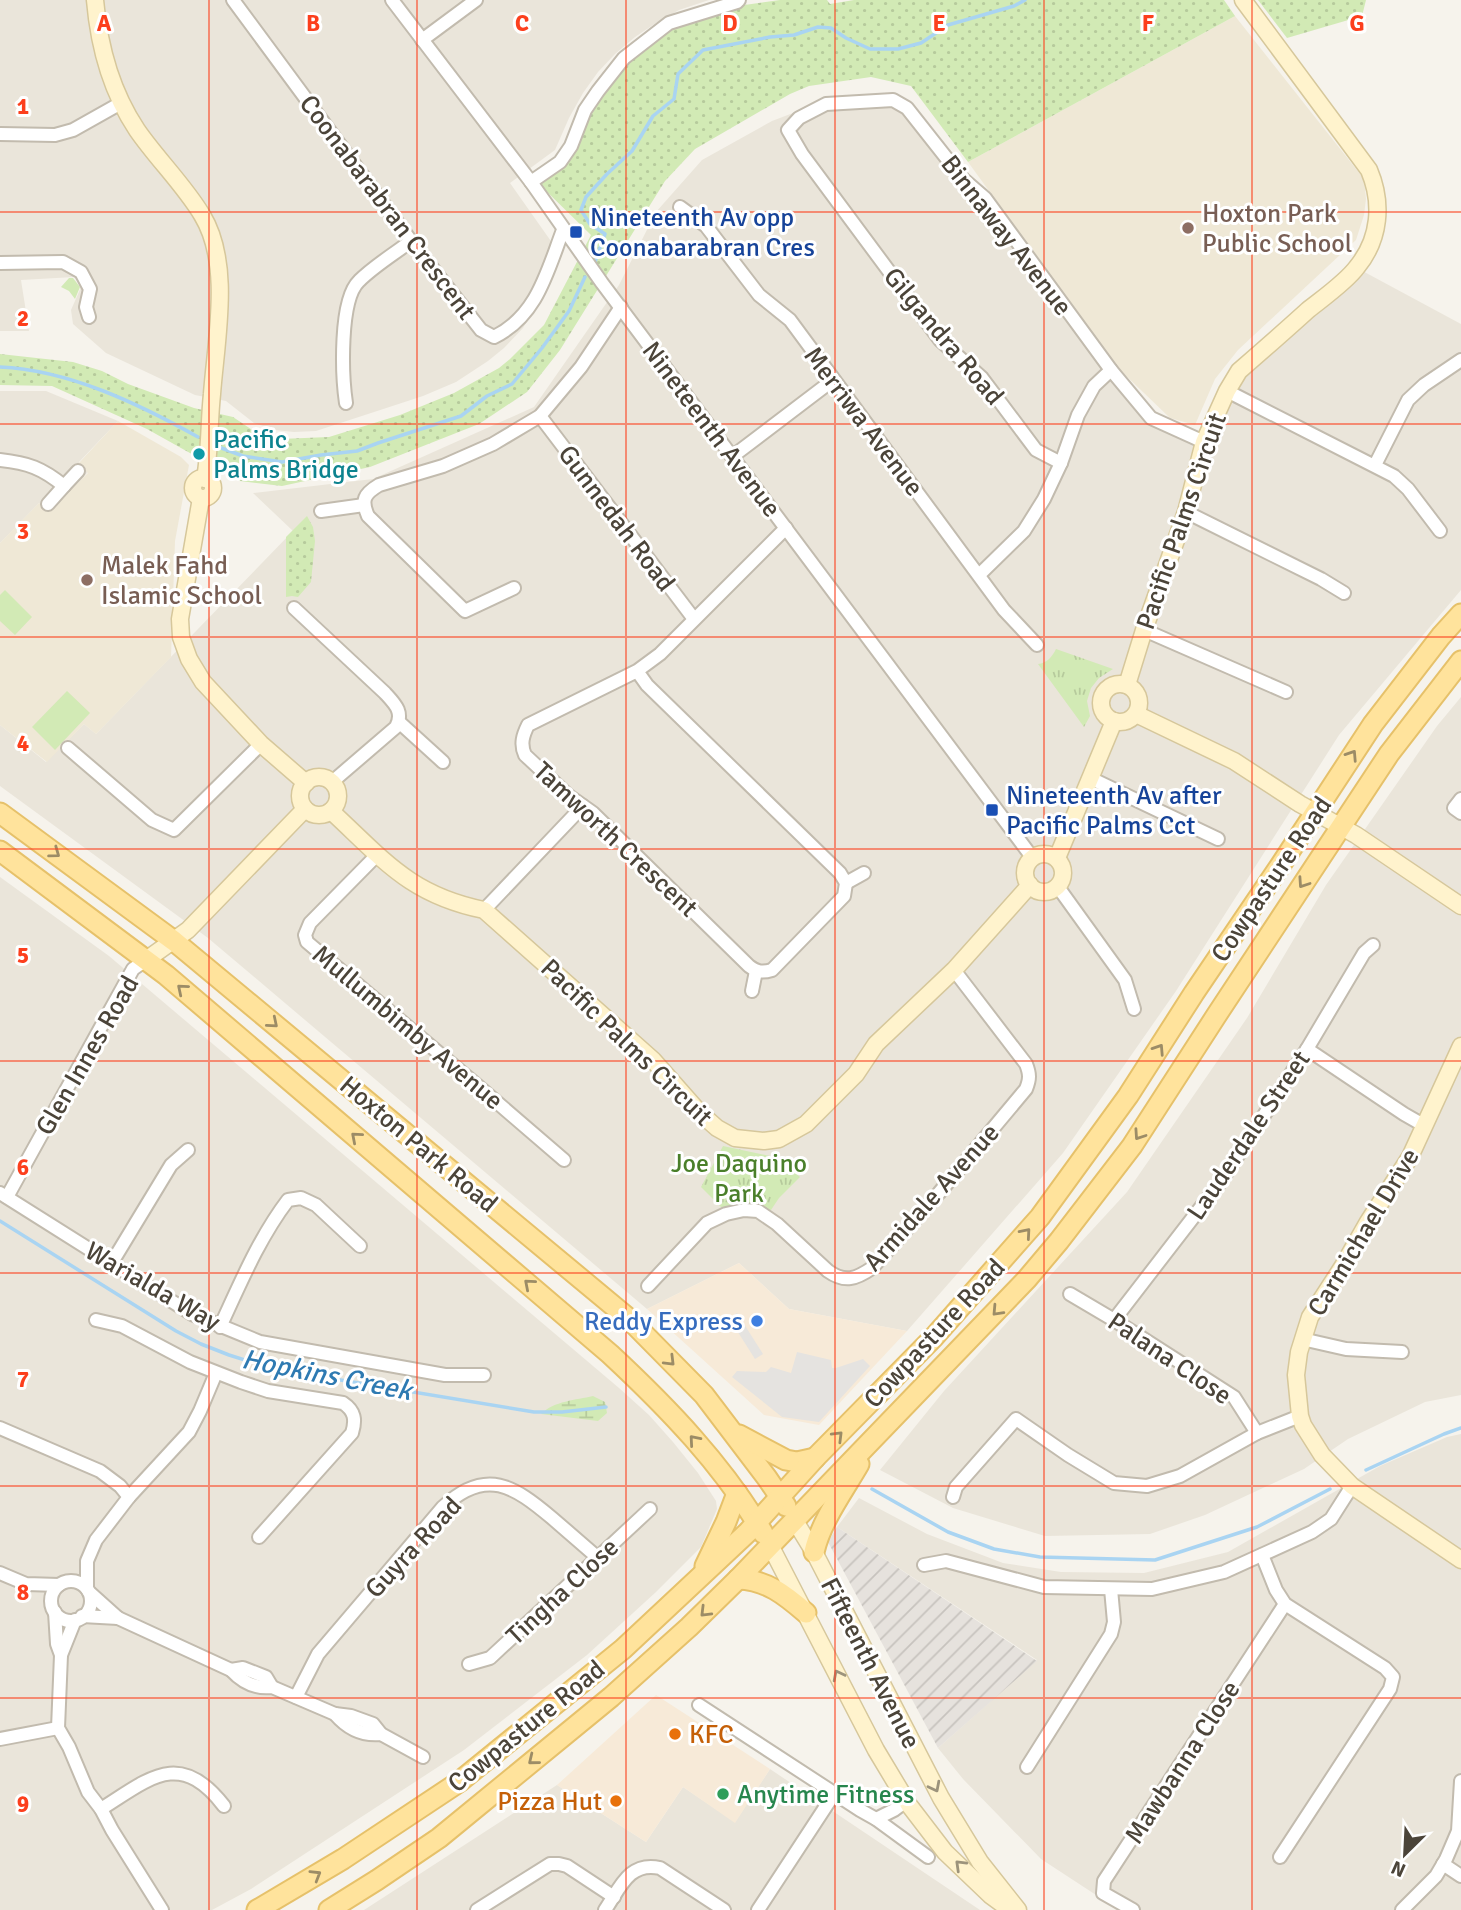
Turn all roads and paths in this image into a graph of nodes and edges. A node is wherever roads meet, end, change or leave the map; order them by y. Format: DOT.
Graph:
graph roads {
  1 [pos="95,0"];
  2 [pos="233,0"];
  3 [pos="391,0"];
  4 [pos="476,0"];
  5 [pos="739,0"];
  6 [pos="1243,0"];
  7 [pos="422,40"];
  8 [pos="121,103"];
  9 [pos="788,130"];
  10 [pos="0,134"];
  11 [pos="531,182"];
  12 [pos="680,207"];
  13 [pos="564,230"];
  14 [pos="411,241"];
  15 [pos="0,263"];
  16 [pos="621,307"];
  17 [pos="89,317"];
  18 [pos="1461,359"];
  19 [pos="1111,370"];
  20 [pos="833,380"];
  21 [pos="1227,391"];
  22 [pos="346,403"];
  23 [pos="540,416"];
  24 [pos="1204,442"];
  25 [pos="733,456"];
  26 [pos="0,460"];
  27 [pos="1060,464"];
  28 [pos="1375,465"];
  29 [pos="78,471"];
  30 [pos="64,486"];
  31 [pos="48,503"];
  32 [pos="364,506"];
  33 [pos="321,511"];
  34 [pos="1186,512"];
  35 [pos="786,528"];
  36 [pos="1440,531"];
  37 [pos="979,575"];
  38 [pos="514,588"];
  39 [pos="1343,593"];
  40 [pos="294,608"];
  41 [pos="1461,614"];
  42 [pos="694,619"];
  43 [pos="1144,629"];
  44 [pos="1037,645"];
  45 [pos="1461,661"];
  46 [pos="637,671"];
  47 [pos="1127,685"];
  48 [pos="1286,692"];
  49 [pos="1136,714"];
  50 [pos="1114,721"];
  51 [pos="399,722"];
  52 [pos="261,744"];
  53 [pos="68,748"];
  54 [pos="443,762"];
  55 [pos="1090,778"];
  56 [pos="332,782"];
  57 [pos="306,783"];
  58 [pos="1461,799"];
  59 [pos="583,806"];
  60 [pos="304,809"];
  61 [pos="331,811"];
  62 [pos="1315,812"];
  63 [pos="0,813"];
  64 [pos="1461,813"];
  65 [pos="1341,827"];
  66 [pos="1218,839"];
  67 [pos="0,850"];
  68 [pos="377,855"];
  69 [pos="1032,857"];
  70 [pos="1057,858"];
  71 [pos="864,873"];
  72 [pos="846,883"];
  73 [pos="1030,885"];
  74 [pos="1058,887"];
  75 [pos="1461,906"];
  76 [pos="484,910"];
  77 [pos="174,941"];
  78 [pos="1373,945"];
  79 [pos="146,960"];
  80 [pos="954,970"];
  81 [pos="756,971"];
  82 [pos="752,991"];
  83 [pos="1134,1009"];
  84 [pos="1461,1046"];
  85 [pos="1307,1049"];
  86 [pos="1425,1126"];
  87 [pos="188,1150"];
  88 [pos="564,1160"];
  89 [pos="3,1195"];
  90 [pos="360,1246"];
  91 [pos="111,1264"];
  92 [pos="649,1286"];
  93 [pos="1070,1294"];
  94 [pos="96,1320"];
  95 [pos="1114,1320"];
  96 [pos="220,1327"];
  97 [pos="1302,1339"];
  98 [pos="1402,1352"];
  99 [pos="216,1373"];
  100 [pos="484,1375"];
  101 [pos="1300,1416"];
  102 [pos="0,1428"];
  103 [pos="732,1431"];
  104 [pos="878,1433"];
  105 [pos="1257,1433"];
  106 [pos="815,1458"];
  107 [pos="1352,1486"];
  108 [pos="737,1493"];
  109 [pos="129,1497"];
  110 [pos="953,1497"];
  111 [pos="780,1498"];
  112 [pos="650,1509"];
  113 [pos="795,1521"];
  114 [pos="757,1523"];
  115 [pos="259,1538"];
  116 [pos="770,1545"];
  117 [pos="814,1552"];
  118 [pos="1262,1555"];
  119 [pos="597,1557"];
  120 [pos="1461,1560"];
  121 [pos="87,1561"];
  122 [pos="924,1565"];
  123 [pos="0,1573"];
  124 [pos="738,1579"];
  125 [pos="698,1580"];
  126 [pos="62,1583"];
  127 [pos="26,1584"];
  128 [pos="1111,1589"];
  129 [pos="88,1591"];
  130 [pos="1285,1604"];
  131 [pos="53,1610"];
  132 [pos="806,1613"];
  133 [pos="79,1618"];
  134 [pos="118,1618"];
  135 [pos="61,1655"];
  136 [pos="469,1664"];
  137 [pos="296,1697"];
  138 [pos="699,1705"];
  139 [pos="58,1728"];
  140 [pos="0,1739"];
  141 [pos="423,1757"];
  142 [pos="1027,1767"];
  143 [pos="1461,1781"];
  144 [pos="834,1794"];
  145 [pos="906,1801"];
  146 [pos="224,1806"];
  147 [pos="101,1809"];
  148 [pos="876,1819"];
  149 [pos="928,1857"];
  150 [pos="1280,1857"];
  151 [pos="1443,1864"];
  152 [pos="1461,1876"];
  153 [pos="614,1897"];
  154 [pos="162,1910"];
  155 [pos="257,1910"];
  156 [pos="329,1910"];
  157 [pos="477,1910"];
  158 [pos="605,1910"];
  159 [pos="724,1910"];
  160 [pos="758,1910"];
  161 [pos="1011,1910"];
  162 [pos="1018,1910"];
  163 [pos="1133,1910"];
  164 [pos="1402,1910"];
  1 -- 8 [label="street"];
  2 -- 14 [label="street, Coonabarabran Crescent"];
  3 -- 7 [label="street, Nineteenth Avenue"];
  4 -- 7 [label="street"];
  5 -- 11 [label="street"];
  6 -- 21 [label="street, Pacific Palms Circuit"];
  7 -- 11 [label="street, Nineteenth Avenue"];
  8 -- 10 [label="street"];
  8 -- 52 [label="street"];
  9 -- 19 [label="street, Binnaway Avenue"];
  9 -- 27 [label="street, Gilgandra Road"];
  11 -- 13 [label="street, Nineteenth Avenue"];
  12 -- 20 [label="street, Merriwa Avenue"];
  13 -- 14 [label="street, Coonabarabran Crescent"];
  13 -- 16 [label="street, Nineteenth Avenue"];
  14 -- 22 [label="street"];
  15 -- 17 [label="street"];
  16 -- 23 [label="street"];
  16 -- 25 [label="street, Nineteenth Avenue"];
  18 -- 28 [label="street"];
  19 -- 24 [label="street, Binnaway Avenue"];
  19 -- 27 [label="street"];
  20 -- 25 [label="street"];
  20 -- 37 [label="street, Merriwa Avenue"];
  21 -- 24 [label="street, Pacific Palms Circuit"];
  21 -- 28 [label="street"];
  23 -- 32 [label="street"];
  23 -- 42 [label="street, Gunnedah Road"];
  24 -- 34 [label="street, Pacific Palms Circuit"];
  25 -- 35 [label="street, Nineteenth Avenue"];
  26 -- 30 [label="street"];
  27 -- 37 [label="street"];
  28 -- 36 [label="street"];
  29 -- 30 [label="street"];
  30 -- 31 [label="street"];
  32 -- 33 [label="street"];
  32 -- 38 [label="street"];
  34 -- 39 [label="street"];
  34 -- 43 [label="street, Pacific Palms Circuit"];
  35 -- 42 [label="street, Tamworth Crescent"];
  35 -- 69 [label="street, Nineteenth Avenue"];
  37 -- 44 [label="street, Merriwa Avenue"];
  40 -- 51 [label="street"];
  62 -- 41 [label="main road, Cowpasture Road, one-way"];
  42 -- 46 [label="street, Tamworth Crescent"];
  43 -- 47 [label="street, Pacific Palms Circuit"];
  43 -- 48 [label="street"];
  45 -- 65 [label="main road, Cowpasture Road"];
  46 -- 59 [label="street, Tamworth Crescent"];
  46 -- 72 [label="street"];
  47 -- 49 [label="street"];
  47 -- 50 [label="street"];
  49 -- 50 [label="street"];
  49 -- 62 [label="street"];
  50 -- 55 [label="street"];
  51 -- 54 [label="street"];
  51 -- 56 [label="street"];
  52 -- 53 [label="street"];
  52 -- 57 [label="street"];
  55 -- 66 [label="street"];
  55 -- 70 [label="street"];
  56 -- 57 [label="street"];
  56 -- 61 [label="street"];
  57 -- 60 [label="street"];
  58 -- 64 [label="street"];
  59 -- 76 [label="street"];
  59 -- 81 [label="street, Tamworth Crescent"];
  60 -- 61 [label="street"];
  60 -- 77 [label="street, Glen Innes Road"];
  61 -- 68 [label="street, Pacific Palms Circuit"];
  62 -- 65 [label="street"];
  106 -- 62 [label="main road, Cowpasture Road, one-way"];
  63 -- 77 [label="main road, Hoxton Park Road, one-way"];
  65 -- 75 [label="street"];
  65 -- 104 [label="main road, Cowpasture Road, one-way"];
  67 -- 79 [label="main road, Hoxton Park Road"];
  68 -- 76 [label="street, Pacific Palms Circuit"];
  68 -- 88 [label="street, Mullumbimby Avenue"];
  69 -- 70 [label="street"];
  69 -- 73 [label="street"];
  70 -- 74 [label="street"];
  71 -- 72 [label="street"];
  72 -- 81 [label="street"];
  73 -- 74 [label="street"];
  73 -- 80 [label="street, Pacific Palms Circuit"];
  74 -- 83 [label="street"];
  76 -- 80 [label="street, Pacific Palms Circuit"];
  77 -- 79 [label="street, Glen Innes Road"];
  77 -- 103 [label="main road, Hoxton Park Road, one-way"];
  78 -- 85 [label="street, Lauderdale Street"];
  79 -- 89 [label="street, Glen Innes Road"];
  108 -- 79 [label="main road, Hoxton Park Road, one-way"];
  80 -- 92 [label="street, Armidale Avenue"];
  81 -- 82 [label="street"];
  84 -- 86 [label="street, Carmichael Drive"];
  85 -- 86 [label="street"];
  85 -- 95 [label="street, Lauderdale Street"];
  86 -- 97 [label="street, Carmichael Drive"];
  87 -- 91 [label="street"];
  89 -- 91 [label="street, Warialda Way"];
  90 -- 96 [label="street"];
  91 -- 96 [label="street, Warialda Way"];
  93 -- 95 [label="street, Palana Close"];
  94 -- 99 [label="street"];
  95 -- 105 [label="street, Palana Close"];
  96 -- 100 [label="street, Warialda Way"];
  97 -- 98 [label="street"];
  97 -- 101 [label="street, Carmichael Drive"];
  99 -- 109 [label="street"];
  99 -- 115 [label="street"];
  101 -- 105 [label="street"];
  101 -- 107 [label="street, Carmichael Drive"];
  102 -- 109 [label="street"];
  103 -- 106 [label="main road"];
  103 -- 111 [label="main road, Hoxton Park Road"];
  104 -- 113 [label="main road, Cowpasture Road"];
  104 -- 117 [label="main road"];
  105 -- 110 [label="street"];
  106 -- 111 [label="main road, Cowpasture Road"];
  107 -- 118 [label="street"];
  107 -- 120 [label="street, Carmichael Drive"];
  108 -- 114 [label="main road, Hoxton Park Road"];
  108 -- 125 [label="main road"];
  109 -- 121 [label="street"];
  111 -- 113 [label="main road, Hoxton Park Road"];
  111 -- 114 [label="main road, Cowpasture Road"];
  112 -- 119 [label="street, Tingha Close"];
  113 -- 116 [label="main road, Cowpasture Road"];
  113 -- 117 [label="street, Fifteenth Avenue"];
  114 -- 116 [label="main road, Hoxton Park Road"];
  114 -- 125 [label="main road, Cowpasture Road"];
  116 -- 124 [label="main road, Cowpasture Road"];
  116 -- 132 [label="street, Fifteenth Avenue"];
  117 -- 162 [label="street, Fifteenth Avenue, one-way"];
  118 -- 128 [label="street"];
  118 -- 130 [label="street"];
  119 -- 136 [label="street, Tingha Close"];
  119 -- 137 [label="street, Guyra Road"];
  121 -- 126 [label="street"];
  121 -- 129 [label="street"];
  122 -- 128 [label="street"];
  123 -- 127 [label="street"];
  124 -- 132 [label="main road"];
  124 -- 156 [label="main road, Cowpasture Road, one-way"];
  155 -- 125 [label="main road, Cowpasture Road, one-way"];
  126 -- 127 [label="street"];
  126 -- 129 [label="street"];
  126 -- 131 [label="street"];
  127 -- 131 [label="street"];
  128 -- 142 [label="street"];
  129 -- 133 [label="street"];
  129 -- 134 [label="street"];
  130 -- 150 [label="street"];
  130 -- 163 [label="street, Mawbanna Close"];
  131 -- 133 [label="street"];
  131 -- 135 [label="street"];
  145 -- 132 [label="street, Fifteenth Avenue, one-way"];
  133 -- 134 [label="street"];
  133 -- 135 [label="street"];
  134 -- 137 [label="street"];
  135 -- 139 [label="street"];
  137 -- 141 [label="street"];
  138 -- 144 [label="street"];
  139 -- 140 [label="street"];
  139 -- 147 [label="street"];
  143 -- 151 [label="street"];
  144 -- 148 [label="street"];
  144 -- 160 [label="street"];
  145 -- 148 [label="street"];
  161 -- 145 [label="street, Fifteenth Avenue, one-way"];
  146 -- 147 [label="street"];
  147 -- 154 [label="street"];
  148 -- 149 [label="street"];
  151 -- 152 [label="street"];
  151 -- 164 [label="street"];
  153 -- 157 [label="street"];
  153 -- 158 [label="street"];
  153 -- 159 [label="street"];
}
